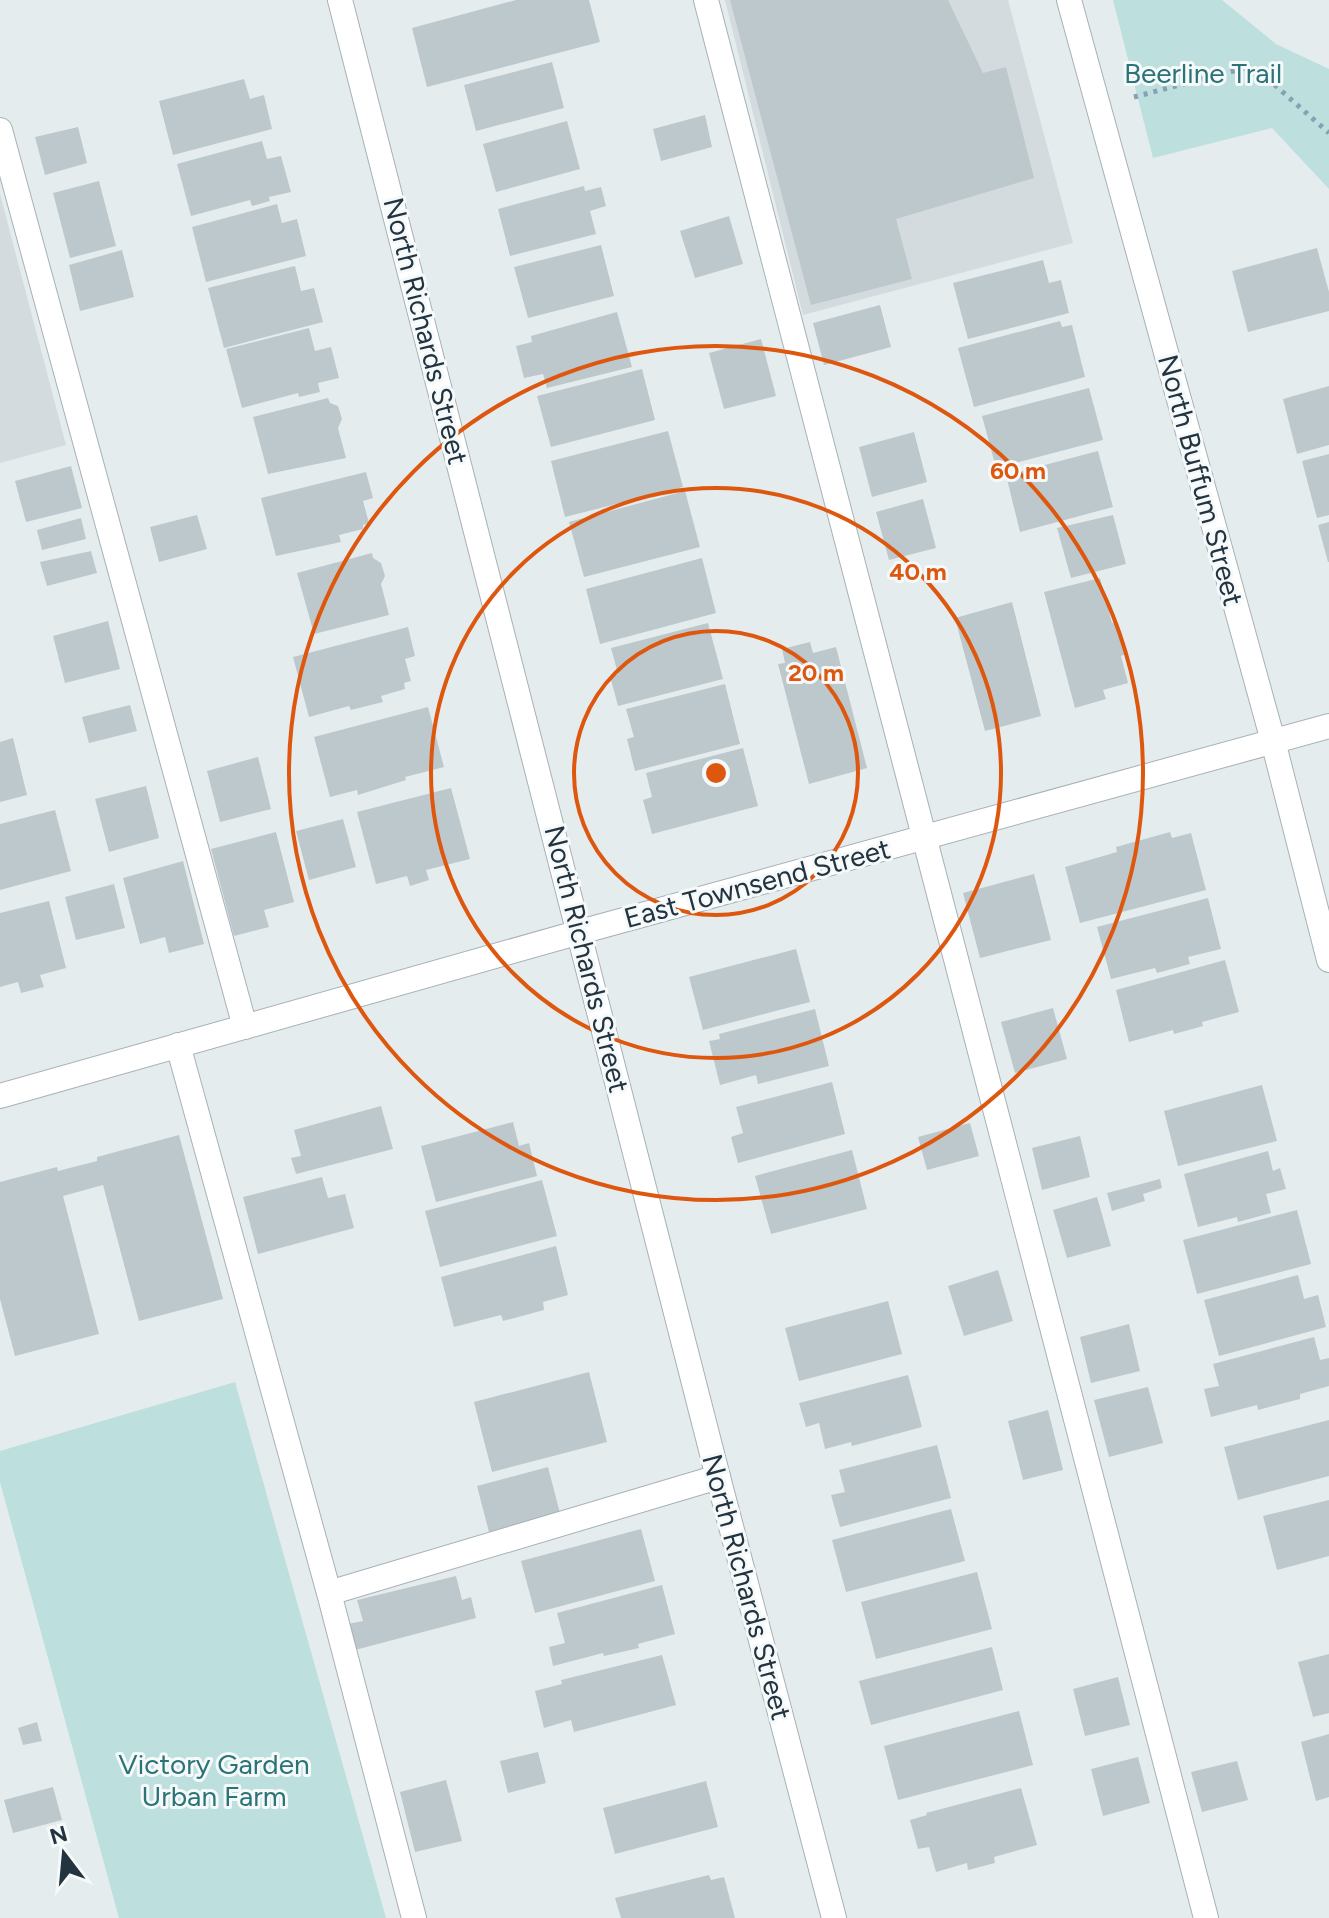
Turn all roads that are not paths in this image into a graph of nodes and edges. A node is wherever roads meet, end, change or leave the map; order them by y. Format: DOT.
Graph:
graph roads {
  1 [pos="340,0"];
  2 [pos="706,0"];
  3 [pos="1069,0"];
  4 [pos="0,130"];
  5 [pos="1329,726"];
  6 [pos="1273,741"];
  7 [pos="924,837"];
  8 [pos="580,932"];
  9 [pos="1329,960"];
  10 [pos="245,1027"];
  11 [pos="178,1045"];
  12 [pos="0,1096"];
  13 [pos="718,1477"];
  14 [pos="329,1593"];
  15 [pos="414,1918"];
  16 [pos="834,1918"];
  17 [pos="1206,1918"];
  1 -- 8 [label="street, North Richards Street"];
  2 -- 7 [label="street"];
  3 -- 6 [label="street, North Buffum Street"];
  4 -- 10 [label="street"];
  5 -- 6 [label="street, East Townsend Street"];
  6 -- 7 [label="street, East Townsend Street"];
  6 -- 9 [label="street, North Buffum Street"];
  7 -- 8 [label="street, East Townsend Street"];
  7 -- 17 [label="street"];
  8 -- 10 [label="street, East Townsend Street"];
  8 -- 13 [label="street, North Richards Street"];
  10 -- 11 [label="street, East Townsend Street"];
  11 -- 12 [label="street, East Townsend Street"];
  11 -- 14 [label="street"];
  13 -- 14 [label="street"];
  13 -- 16 [label="street, North Richards Street"];
  14 -- 15 [label="street"];
}
